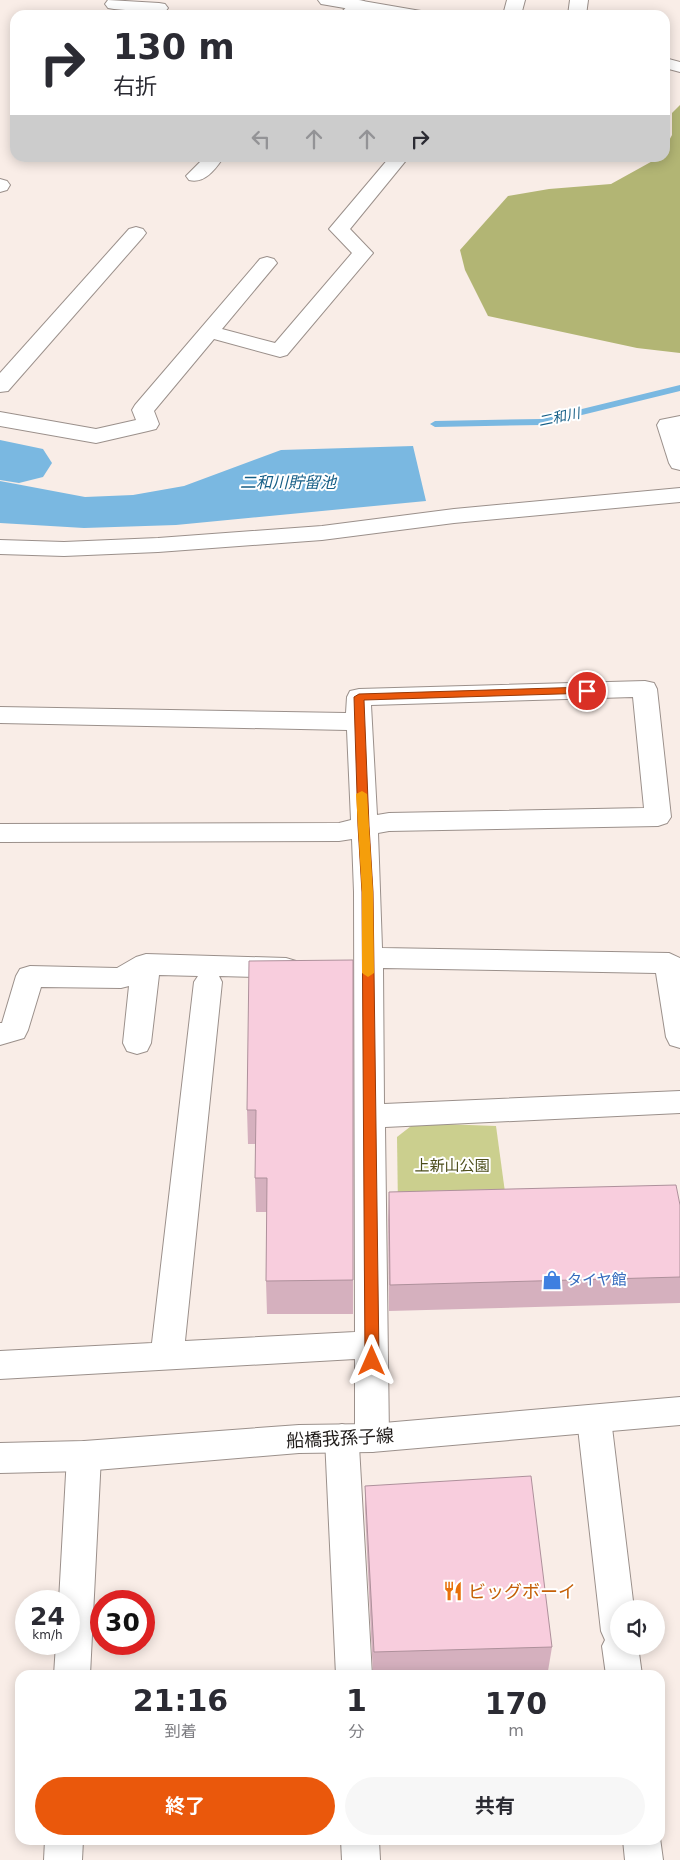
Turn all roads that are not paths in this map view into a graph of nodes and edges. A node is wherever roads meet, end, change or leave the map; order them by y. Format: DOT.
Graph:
graph roads {
  1 [pos="327,0"];
  2 [pos="114,4"];
  3 [pos="159,8"];
  4 [pos="353,10"];
  5 [pos="210,162"];
  6 [pos="396,162"];
  7 [pos="196,176"];
  8 [pos="136,233"];
  9 [pos="267,263"];
  10 [pos="217,334"];
  11 [pos="0,386"];
  12 [pos="171,418"];
  13 [pos="0,419"];
  14 [pos="148,424"];
  15 [pos="680,424"];
  16 [pos="680,463"];
  17 [pos="680,494"];
  18 [pos="0,547"];
  19 [pos="0,715"];
  20 [pos="359,722"];
  21 [pos="363,826"];
  22 [pos="0,833"];
  23 [pos="146,964"];
  24 [pos="358,966"];
  25 [pos="310,968"];
  26 [pos="208,982"];
  27 [pos="0,1034"];
  28 [pos="680,1037"];
  29 [pos="137,1043"];
  30 [pos="680,1102"];
  31 [pos="370,1116"];
  32 [pos="372,1345"];
  33 [pos="168,1356"];
  34 [pos="0,1365"];
  35 [pos="680,1412"];
  36 [pos="594,1420"];
  37 [pos="357,1438"];
  38 [pos="84,1456"];
  39 [pos="0,1458"];
  40 [pos="615,1600"];
  41 [pos="621,1655"];
  42 [pos="72,1670"];
  43 [pos="354,1670"];
  44 [pos="623,1670"];
  45 [pos="64,1845"];
  46 [pos="360,1845"];
  47 [pos="642,1845"];
  48 [pos="63,1860"];
  49 [pos="361,1860"];
  50 [pos="644,1860"];
  1 -- 4 [label="street"];
  2 -- 3 [label="street"];
  5 -- 7 [label="street"];
  6 -- 10 [label="street"];
  8 -- 11 [label="street"];
  9 -- 14 [label="street"];
  12 -- 14 [label="street"];
  13 -- 14 [label="street"];
  15 -- 16 [label="street"];
  17 -- 18 [label="street"];
  19 -- 20 [label="street"];
  20 -- 21 [label="street"];
  20 -- 21 [label="street"];
  21 -- 22 [label="street"];
  21 -- 24 [label="street"];
  23 -- 25 [label="street"];
  23 -- 27 [label="street"];
  23 -- 29 [label="street"];
  24 -- 28 [label="street"];
  24 -- 31 [label="street"];
  26 -- 33 [label="street"];
  30 -- 31 [label="street"];
  31 -- 32 [label="street"];
  32 -- 33 [label="street"];
  32 -- 37 [label="street"];
  33 -- 34 [label="street"];
  35 -- 36 [label="street, 船橋我孫子線"];
  36 -- 37 [label="street, 船橋我孫子線"];
  36 -- 40 [label="street"];
  37 -- 38 [label="street, 船橋我孫子線"];
  37 -- 43 [label="street"];
  38 -- 39 [label="street, 船橋我孫子線"];
  38 -- 42 [label="street"];
  41 -- 44 [label="street"];
  45 -- 48 [label="street"];
  46 -- 49 [label="street"];
  47 -- 50 [label="street"];
}
